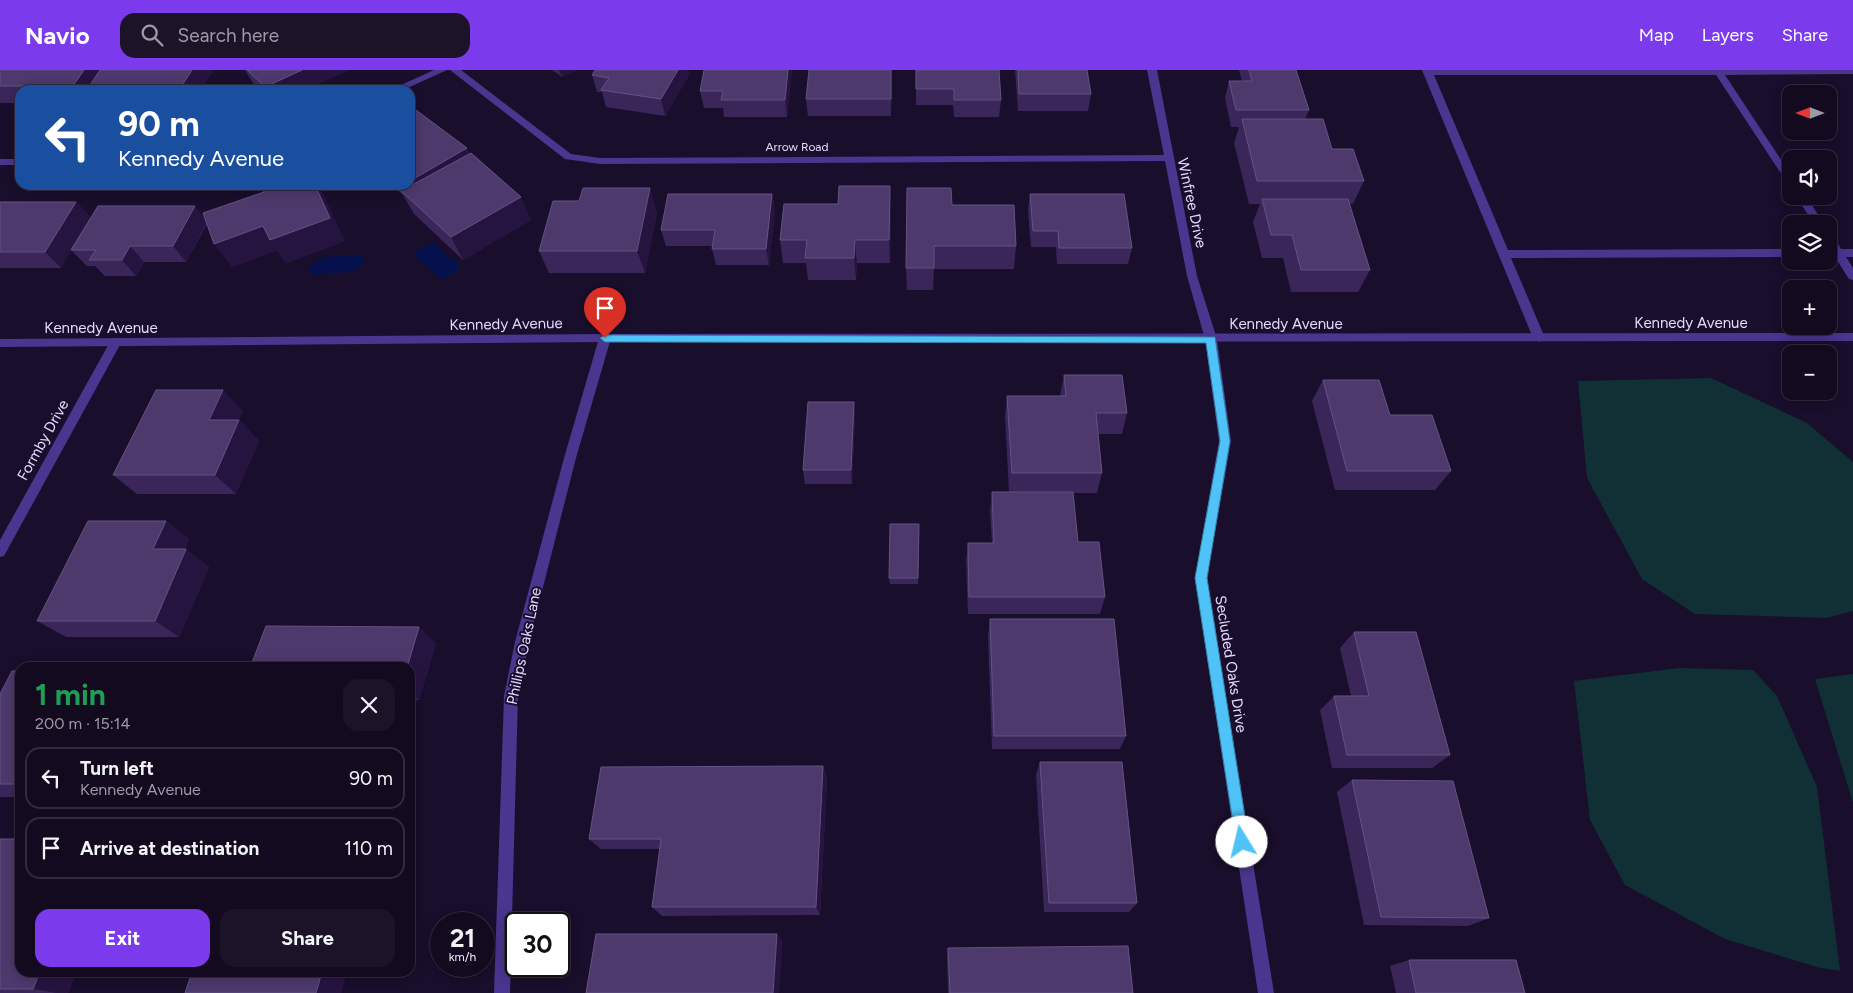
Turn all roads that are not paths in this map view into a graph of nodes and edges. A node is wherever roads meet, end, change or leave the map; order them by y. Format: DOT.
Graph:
graph roads {
  1 [pos="442,70"];
  2 [pos="456,70"];
  3 [pos="1152,70"];
  4 [pos="1428,71"];
  5 [pos="1725,71"];
  6 [pos="1853,71"];
  7 [pos="407,85"];
  8 [pos="1168,158"];
  9 [pos="0,162"];
  10 [pos="15,162"];
  11 [pos="1782,167"];
  12 [pos="1782,253"];
  13 [pos="1837,253"];
  14 [pos="1853,253"];
  15 [pos="1504,254"];
  16 [pos="1837,258"];
  17 [pos="1853,276"];
  18 [pos="1853,337"];
  19 [pos="605,338"];
  20 [pos="1539,338"];
  21 [pos="1211,339"];
  22 [pos="0,343"];
  23 [pos="115,343"];
  24 [pos="0,552"];
  25 [pos="502,993"];
  26 [pos="1266,993"];
  1 -- 7 [label="street"];
  2 -- 8 [label="street, Arrow Road"];
  3 -- 8 [label="street, Winfree Drive"];
  4 -- 5 [label="street"];
  4 -- 15 [label="street"];
  5 -- 6 [label="street"];
  5 -- 11 [label="street"];
  8 -- 21 [label="street, Winfree Drive"];
  9 -- 10 [label="street"];
  12 -- 15 [label="street"];
  13 -- 14 [label="street"];
  15 -- 20 [label="street"];
  16 -- 17 [label="street"];
  18 -- 20 [label="street, Kennedy Avenue"];
  19 -- 21 [label="street, Kennedy Avenue"];
  19 -- 23 [label="street, Kennedy Avenue"];
  19 -- 25 [label="street, Phillips Oaks Lane"];
  20 -- 21 [label="street, Kennedy Avenue"];
  21 -- 26 [label="street, Secluded Oaks Drive"];
  22 -- 23 [label="street, Kennedy Avenue"];
  23 -- 24 [label="street, Formby Drive"];
}
